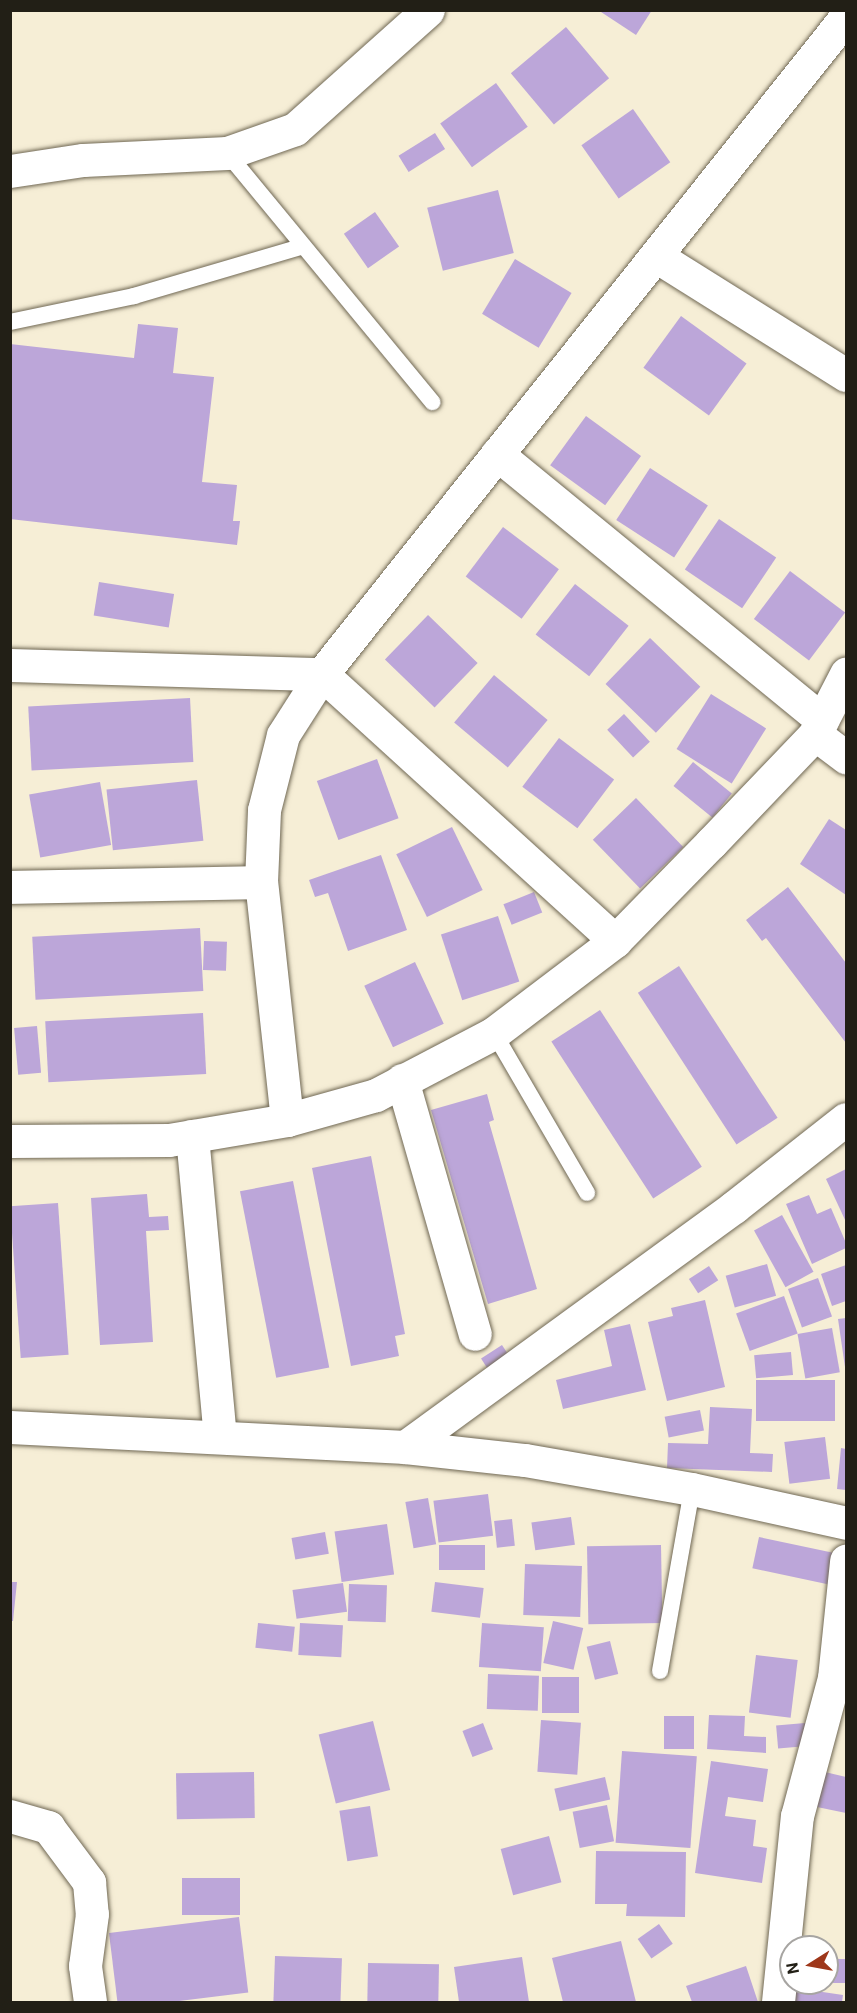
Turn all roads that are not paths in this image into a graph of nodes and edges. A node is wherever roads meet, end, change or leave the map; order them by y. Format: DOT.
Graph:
graph roads {
  1 [pos="428,10"];
  2 [pos="846,17"];
  3 [pos="228,153"];
  4 [pos="10,171"];
  5 [pos="301,248"];
  6 [pos="656,256"];
  7 [pos="10,322"];
  8 [pos="846,375"];
  9 [pos="432,402"];
  10 [pos="497,454"];
  11 [pos="10,665"];
  12 [pos="322,674"];
  13 [pos="846,674"];
  14 [pos="818,727"];
  15 [pos="846,757"];
  16 [pos="261,882"];
  17 [pos="10,887"];
  18 [pos="615,940"];
  19 [pos="494,1033"];
  20 [pos="402,1080"];
  21 [pos="846,1119"];
  22 [pos="287,1120"];
  23 [pos="192,1136"];
  24 [pos="10,1141"];
  25 [pos="587,1193"];
  26 [pos="474,1334"];
  27 [pos="10,1427"];
  28 [pos="220,1437"];
  29 [pos="405,1447"];
  30 [pos="692,1489"];
  31 [pos="846,1523"];
  32 [pos="846,1561"];
  33 [pos="660,1671"];
  34 [pos="10,1816"];
  35 [pos="90,2002"];
  36 [pos="778,2002"];
  1 -- 3 [label="street"];
  2 -- 6 [label="street"];
  3 -- 4 [label="street"];
  3 -- 5 [label="lane"];
  5 -- 7 [label="lane"];
  5 -- 9 [label="lane"];
  6 -- 8 [label="street"];
  6 -- 10 [label="street"];
  10 -- 12 [label="street"];
  10 -- 14 [label="street"];
  11 -- 12 [label="street"];
  12 -- 16 [label="street"];
  12 -- 18 [label="street"];
  13 -- 14 [label="street"];
  14 -- 15 [label="street"];
  14 -- 18 [label="street"];
  16 -- 17 [label="street"];
  16 -- 22 [label="street"];
  18 -- 19 [label="street"];
  19 -- 20 [label="street"];
  19 -- 25 [label="lane"];
  20 -- 22 [label="street"];
  20 -- 26 [label="street"];
  21 -- 29 [label="street"];
  22 -- 23 [label="street"];
  23 -- 24 [label="street"];
  23 -- 28 [label="street"];
  27 -- 28 [label="street"];
  28 -- 29 [label="street"];
  29 -- 30 [label="street"];
  30 -- 31 [label="street"];
  30 -- 33 [label="lane"];
  32 -- 36 [label="street"];
  34 -- 35 [label="street"];
}
